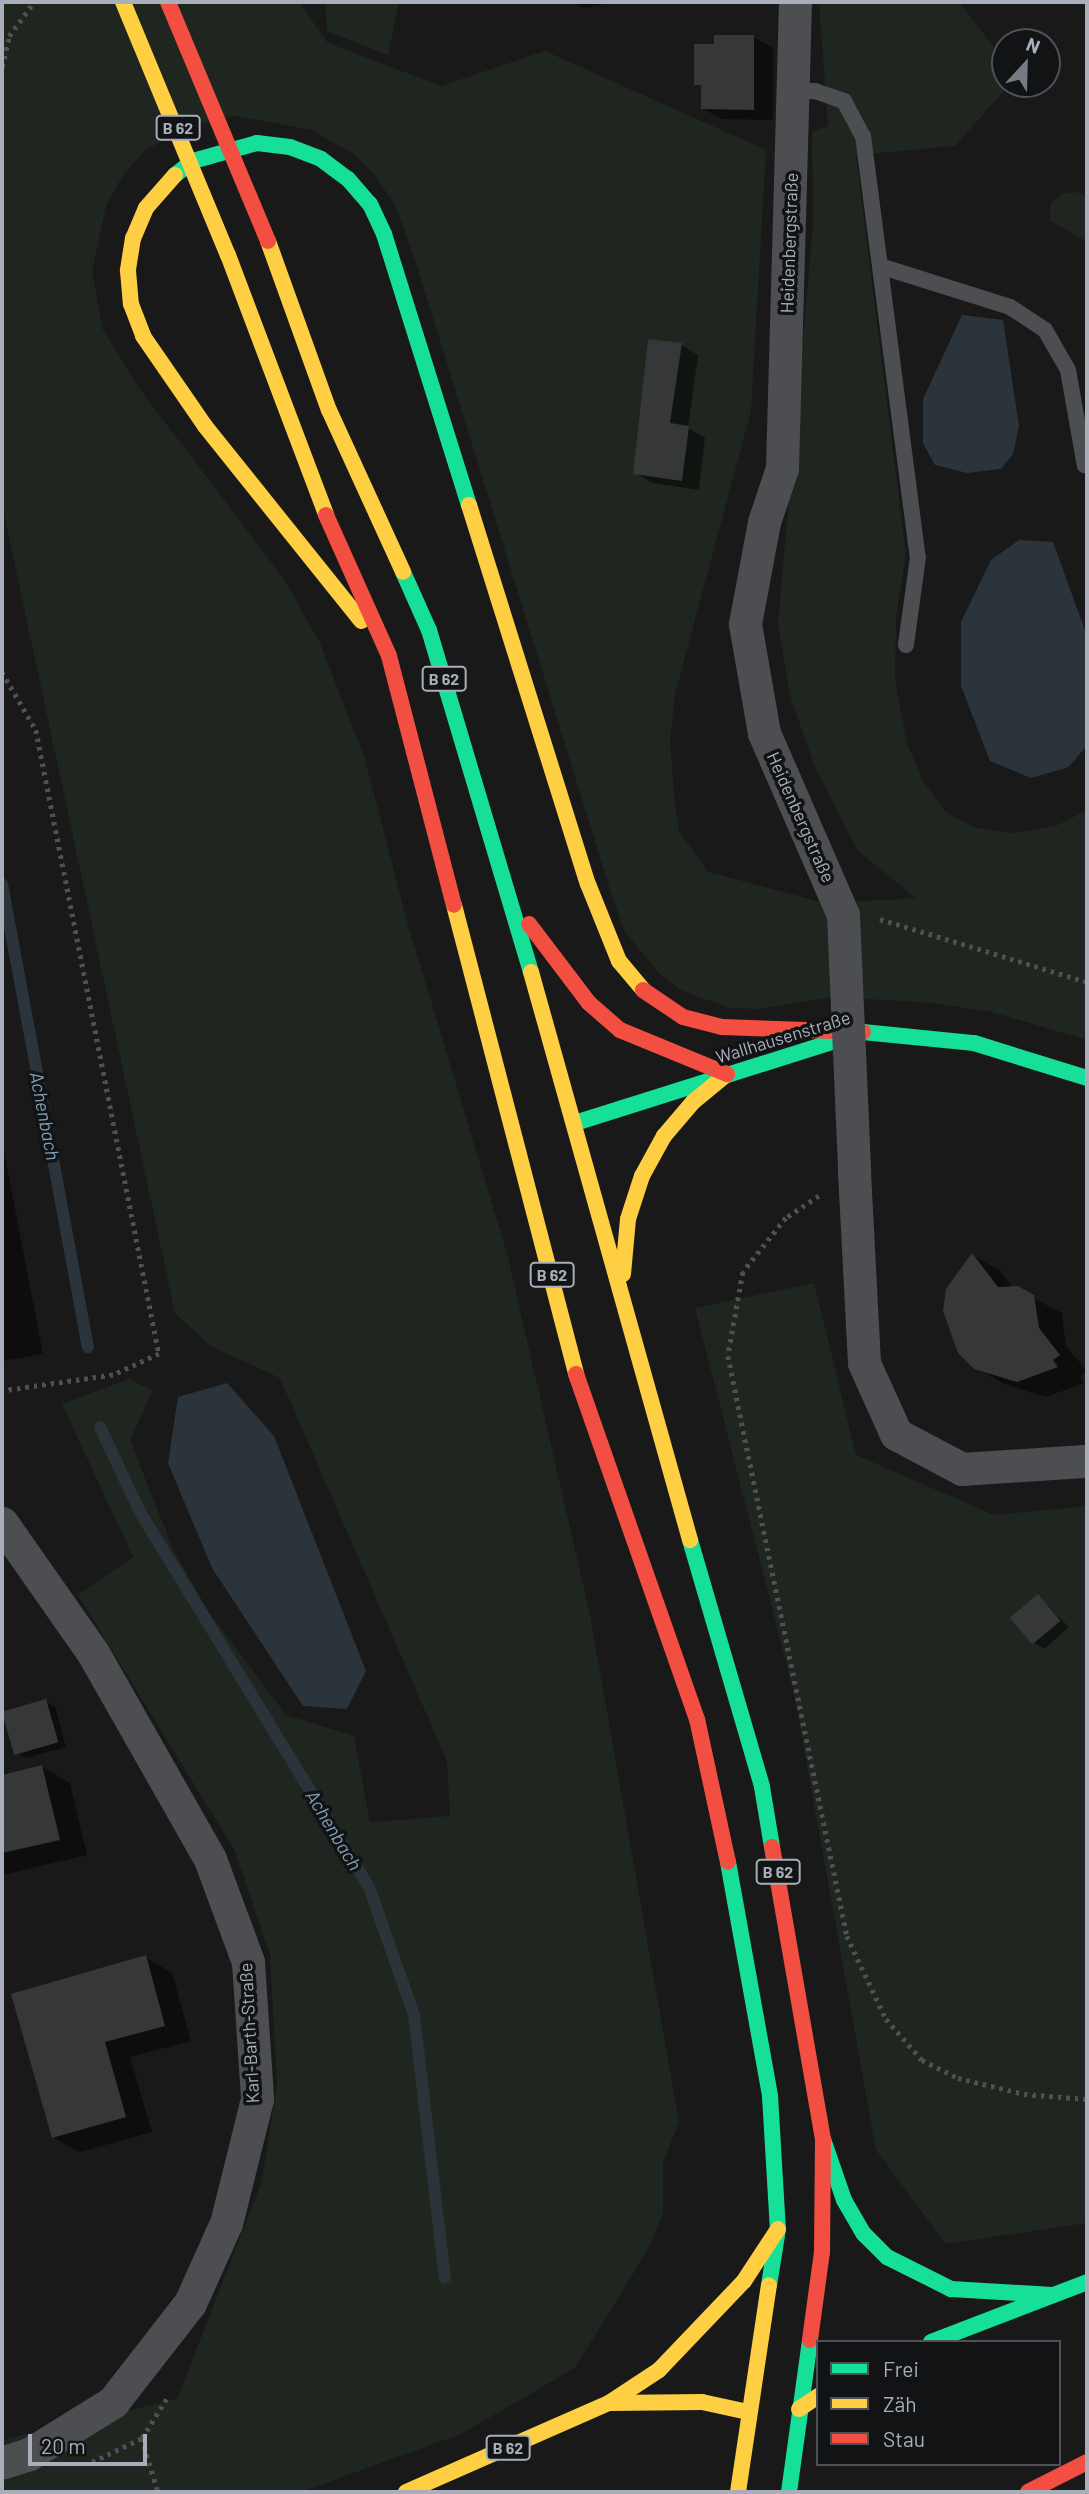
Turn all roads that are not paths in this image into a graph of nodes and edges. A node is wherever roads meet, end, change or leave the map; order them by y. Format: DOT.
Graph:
graph roads {
  1 [pos="123,2"];
  2 [pos="168,2"];
  3 [pos="795,2"];
  4 [pos="794,91"];
  5 [pos="883,267"];
  6 [pos="1086,466"];
  7 [pos="906,645"];
  8 [pos="389,656"];
  9 [pos="512,900"];
  10 [pos="863,1032"];
  11 [pos="727,1074"];
  12 [pos="1087,1078"];
  13 [pos="575,1123"];
  14 [pos="552,1129"];
  15 [pos="623,1308"];
  16 [pos="1084,1461"];
  17 [pos="2,1523"];
  18 [pos="823,2139"];
  19 [pos="778,2229"];
  20 [pos="1087,2282"];
  21 [pos="1053,2295"];
  22 [pos="937,2340"];
  23 [pos="816,2397"];
  24 [pos="609,2403"];
  25 [pos="787,2409"];
  26 [pos="748,2412"];
  27 [pos="1087,2462"];
  28 [pos="2,2463"];
  29 [pos="789,2491"];
  30 [pos="406,2492"];
  31 [pos="738,2492"];
  32 [pos="1028,2492"];
  1 -- 8 [label="main road, B 62, bridge"];
  2 -- 9 [label="main road, B 62, bridge"];
  3 -- 4 [label="street, Heidenbergstraße"];
  4 -- 5 [label="lane"];
  4 -- 16 [label="street, Heidenbergstraße, bridge"];
  5 -- 6 [label="lane"];
  5 -- 7 [label="lane"];
  8 -- 10 [label="main road"];
  8 -- 19 [label="main road, B 62"];
  9 -- 11 [label="main road"];
  9 -- 13 [label="main road, B 62"];
  10 -- 11 [label="main road, Wallhausenstraße"];
  10 -- 12 [label="main road, Wallhausenstraße"];
  11 -- 13 [label="main road, Wallhausenstraße"];
  11 -- 15 [label="main road"];
  13 -- 14 [label="main road, Wallhausenstraße"];
  13 -- 15 [label="main road, B 62"];
  15 -- 18 [label="main road, B 62"];
  17 -- 28 [label="street, Karl-Barth-Straße"];
  18 -- 21 [label="main road, B 62"];
  18 -- 25 [label="main road, B 62"];
  19 -- 24 [label="main road, B 62"];
  19 -- 26 [label="main road, B 62"];
  20 -- 21 [label="main road, B 62"];
  21 -- 22 [label="main road, B 62"];
  23 -- 25 [label="main road"];
  24 -- 26 [label="main road, B 62"];
  24 -- 30 [label="main road, B 62"];
  25 -- 26 [label="main road, B 62"];
  25 -- 29 [label="main road, B 62"];
  26 -- 31 [label="main road, B 62"];
  27 -- 32 [label="main road"];
}
